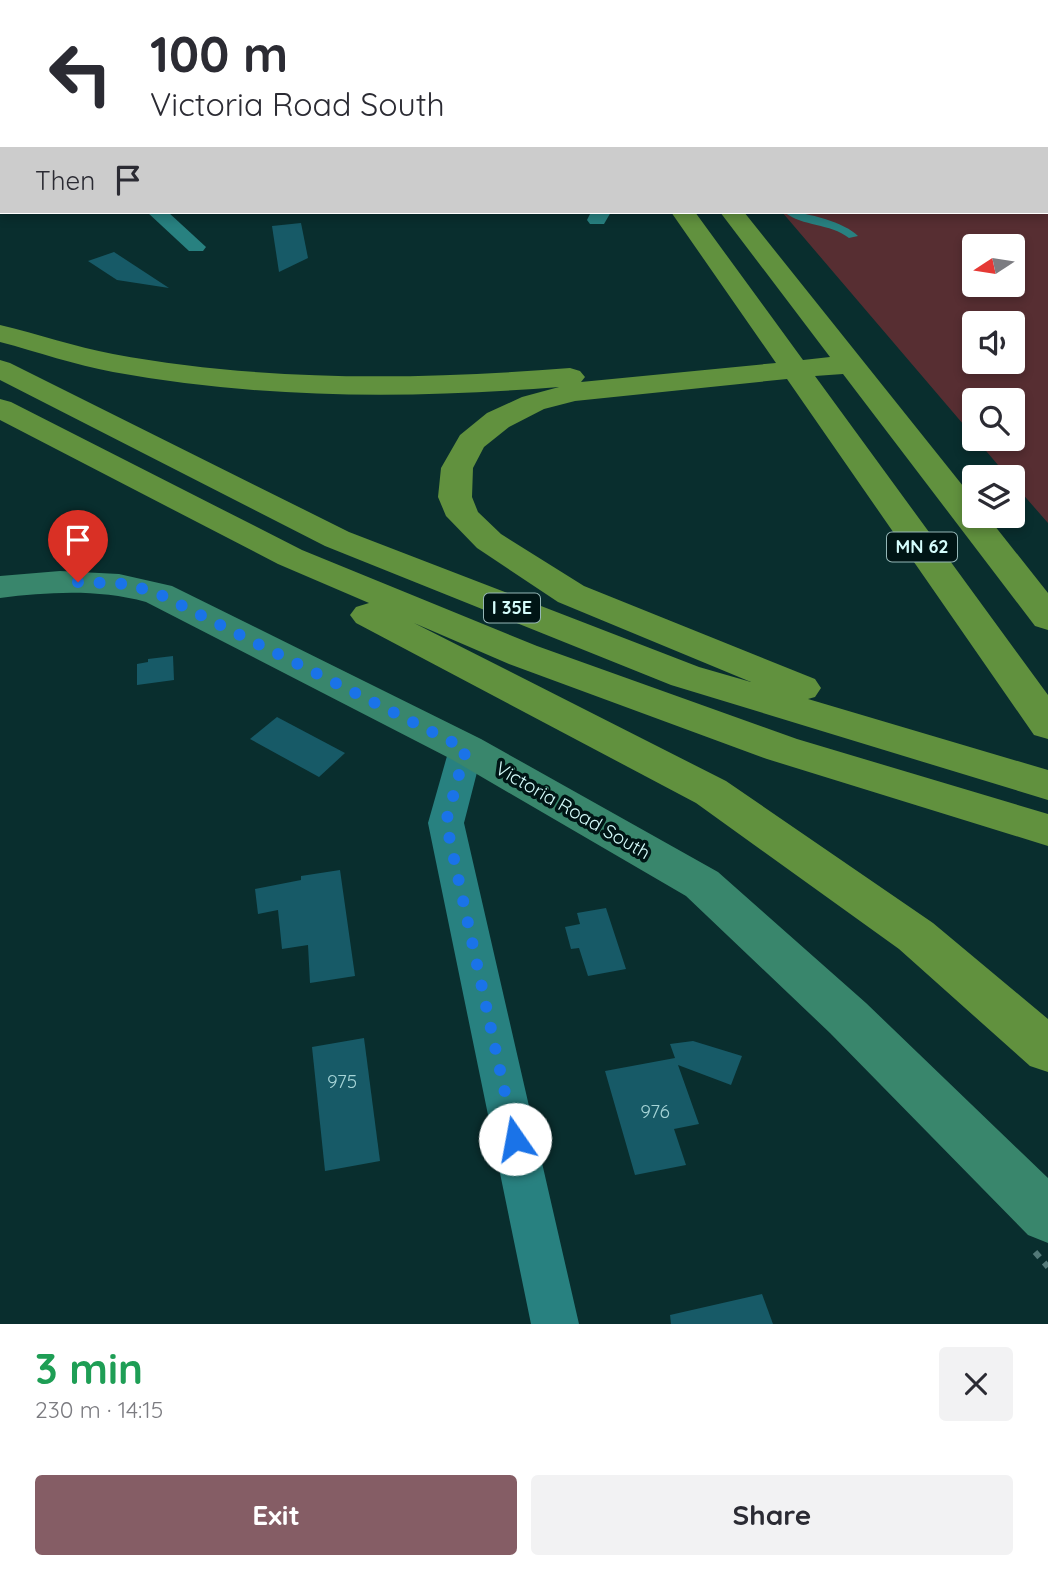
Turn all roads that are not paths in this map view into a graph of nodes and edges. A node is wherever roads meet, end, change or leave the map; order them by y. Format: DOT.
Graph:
graph roads {
  1 [pos="159,214"];
  2 [pos="683,214"];
  3 [pos="734,214"];
  4 [pos="793,214"];
  5 [pos="853,236"];
  6 [pos="197,247"];
  7 [pos="0,333"];
  8 [pos="846,357"];
  9 [pos="791,363"];
  10 [pos="0,369"];
  11 [pos="0,408"];
  12 [pos="109,467"];
  13 [pos="0,587"];
  14 [pos="1048,618"];
  15 [pos="1048,725"];
  16 [pos="466,749"];
  17 [pos="1048,783"];
  18 [pos="1048,831"];
  19 [pos="1048,1050"];
  20 [pos="1039,1232"];
  21 [pos="555,1324"];
  1 -- 6 [label="street"];
  2 -- 9 [label="highway, MN 62"];
  3 -- 8 [label="highway, MN 62"];
  4 -- 5 [label="lane"];
  7 -- 9 [label="highway"];
  8 -- 9 [label="highway"];
  8 -- 14 [label="highway, MN 62"];
  9 -- 15 [label="highway, MN 62"];
  9 -- 17 [label="highway"];
  10 -- 17 [label="highway, I 35E"];
  11 -- 12 [label="highway, I 35E"];
  12 -- 18 [label="highway, I 35E"];
  12 -- 19 [label="highway"];
  13 -- 16 [label="street, Victoria Road South"];
  16 -- 20 [label="street, Victoria Road South"];
  16 -- 21 [label="street"];
}
